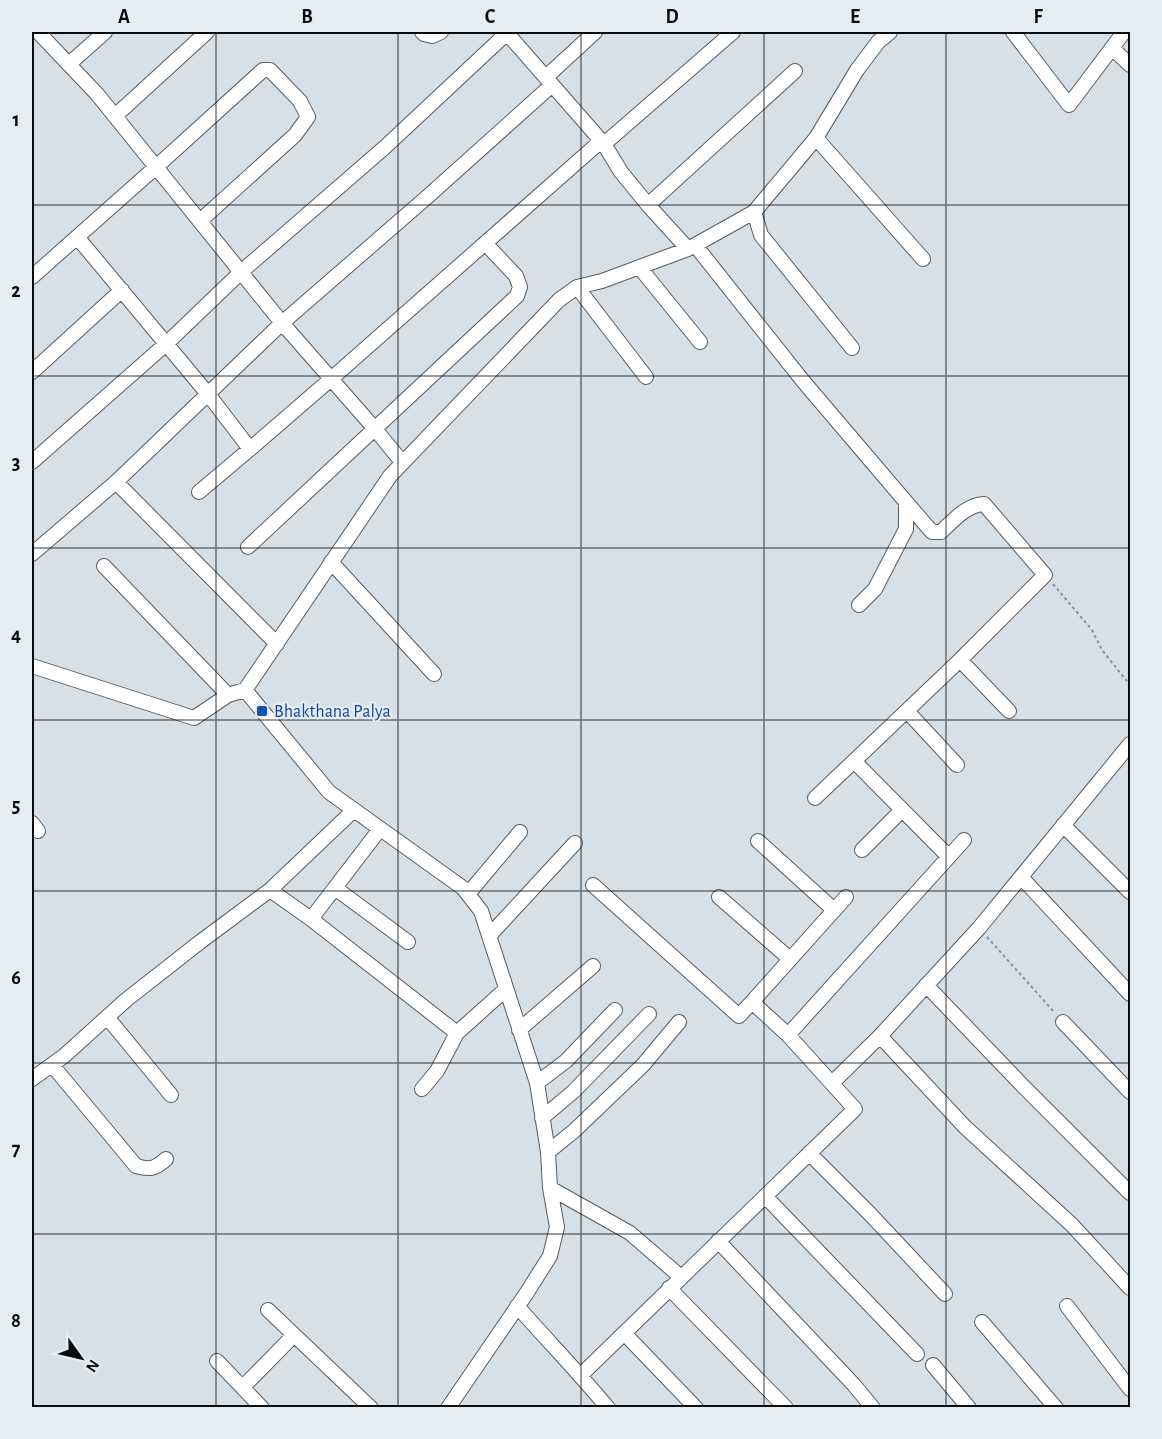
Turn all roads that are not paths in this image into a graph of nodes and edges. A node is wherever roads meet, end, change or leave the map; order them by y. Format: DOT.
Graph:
graph roads {
  1 [pos="38,32"];
  2 [pos="105,32"];
  3 [pos="207,32"];
  4 [pos="422,32"];
  5 [pos="441,32"];
  6 [pos="506,32"];
  7 [pos="595,32"];
  8 [pos="733,32"];
  9 [pos="890,32"];
  10 [pos="1013,32"];
  11 [pos="1124,32"];
  12 [pos="874,37"];
  13 [pos="1112,48"];
  14 [pos="69,64"];
  15 [pos="1131,65"];
  16 [pos="795,71"];
  17 [pos="549,81"];
  18 [pos="115,116"];
  19 [pos="816,138"];
  20 [pos="602,143"];
  21 [pos="156,167"];
  22 [pos="648,205"];
  23 [pos="754,212"];
  24 [pos="200,221"];
  25 [pos="77,237"];
  26 [pos="485,243"];
  27 [pos="692,247"];
  28 [pos="923,259"];
  29 [pos="640,268"];
  30 [pos="241,272"];
  31 [pos="32,277"];
  32 [pos="577,287"];
  33 [pos="122,290"];
  34 [pos="282,323"];
  35 [pos="700,342"];
  36 [pos="166,344"];
  37 [pos="852,348"];
  38 [pos="32,372"];
  39 [pos="646,377"];
  40 [pos="332,379"];
  41 [pos="208,394"];
  42 [pos="375,429"];
  43 [pos="249,449"];
  44 [pos="32,462"];
  45 [pos="402,462"];
  46 [pos="116,482"];
  47 [pos="199,492"];
  48 [pos="906,502"];
  49 [pos="248,547"];
  50 [pos="32,554"];
  51 [pos="331,562"];
  52 [pos="104,566"];
  53 [pos="859,605"];
  54 [pos="277,644"];
  55 [pos="960,660"];
  56 [pos="32,666"];
  57 [pos="434,674"];
  58 [pos="245,690"];
  59 [pos="228,695"];
  60 [pos="907,711"];
  61 [pos="1009,711"];
  62 [pos="1131,744"];
  63 [pos="854,761"];
  64 [pos="957,765"];
  65 [pos="815,798"];
  66 [pos="354,810"];
  67 [pos="902,810"];
  68 [pos="1063,825"];
  69 [pos="380,829"];
  70 [pos="520,832"];
  71 [pos="964,840"];
  72 [pos="758,841"];
  73 [pos="575,843"];
  74 [pos="862,850"];
  75 [pos="949,857"];
  76 [pos="1021,877"];
  77 [pos="593,885"];
  78 [pos="335,888"];
  79 [pos="270,890"];
  80 [pos="1131,892"];
  81 [pos="468,894"];
  82 [pos="718,897"];
  83 [pos="846,897"];
  84 [pos="834,910"];
  85 [pos="311,919"];
  86 [pos="489,936"];
  87 [pos="408,942"];
  88 [pos="790,959"];
  89 [pos="593,966"];
  90 [pos="926,986"];
  91 [pos="506,989"];
  92 [pos="1131,994"];
  93 [pos="752,1002"];
  94 [pos="615,1010"];
  95 [pos="649,1014"];
  96 [pos="107,1017"];
  97 [pos="679,1022"];
  98 [pos="1064,1022"];
  99 [pos="519,1030"];
  100 [pos="457,1033"];
  101 [pos="788,1035"];
  102 [pos="880,1036"];
  103 [pos="52,1065"];
  104 [pos="32,1079"];
  105 [pos="537,1083"];
  106 [pos="832,1083"];
  107 [pos="422,1089"];
  108 [pos="1131,1092"];
  109 [pos="171,1095"];
  110 [pos="542,1118"];
  111 [pos="548,1152"];
  112 [pos="809,1153"];
  113 [pos="166,1159"];
  114 [pos="550,1188"];
  115 [pos="1131,1193"];
  116 [pos="765,1196"];
  117 [pos="718,1241"];
  118 [pos="681,1276"];
  119 [pos="669,1288"];
  120 [pos="1131,1288"];
  121 [pos="945,1294"];
  122 [pos="517,1306"];
  123 [pos="1067,1306"];
  124 [pos="268,1310"];
  125 [pos="982,1322"];
  126 [pos="624,1333"];
  127 [pos="294,1335"];
  128 [pos="917,1354"];
  129 [pos="217,1361"];
  130 [pos="933,1365"];
  131 [pos="580,1375"];
  132 [pos="243,1387"];
  133 [pos="1131,1389"];
  134 [pos="262,1407"];
  135 [pos="371,1407"];
  136 [pos="448,1407"];
  137 [pos="608,1407"];
  138 [pos="696,1407"];
  139 [pos="786,1407"];
  140 [pos="873,1407"];
  141 [pos="969,1407"];
  142 [pos="1056,1407"];
  1 -- 14 [label="street"];
  2 -- 14 [label="street"];
  3 -- 18 [label="street"];
  4 -- 5 [label="street"];
  6 -- 17 [label="street"];
  6 -- 30 [label="street"];
  7 -- 17 [label="street"];
  8 -- 20 [label="street"];
  9 -- 12 [label="street"];
  10 -- 13 [label="street"];
  11 -- 13 [label="street"];
  12 -- 19 [label="street"];
  13 -- 15 [label="street"];
  14 -- 18 [label="street"];
  16 -- 22 [label="street"];
  17 -- 20 [label="street"];
  17 -- 34 [label="street"];
  18 -- 21 [label="street"];
  19 -- 23 [label="street"];
  19 -- 28 [label="street"];
  20 -- 22 [label="street"];
  20 -- 26 [label="street"];
  21 -- 24 [label="street"];
  21 -- 24 [label="street"];
  21 -- 25 [label="street"];
  22 -- 27 [label="street"];
  23 -- 27 [label="street"];
  23 -- 37 [label="street"];
  24 -- 30 [label="street"];
  25 -- 31 [label="street"];
  25 -- 33 [label="street"];
  26 -- 40 [label="street"];
  26 -- 42 [label="street"];
  27 -- 29 [label="street"];
  27 -- 48 [label="street"];
  29 -- 32 [label="street"];
  29 -- 35 [label="street"];
  30 -- 34 [label="street"];
  30 -- 36 [label="street"];
  32 -- 39 [label="street"];
  32 -- 45 [label="street"];
  33 -- 36 [label="street"];
  33 -- 38 [label="street"];
  34 -- 40 [label="street"];
  34 -- 41 [label="street"];
  36 -- 41 [label="street"];
  36 -- 44 [label="street"];
  40 -- 42 [label="street"];
  40 -- 43 [label="street"];
  41 -- 43 [label="street"];
  41 -- 46 [label="street"];
  42 -- 45 [label="street"];
  42 -- 49 [label="street"];
  43 -- 47 [label="street"];
  45 -- 51 [label="street"];
  46 -- 50 [label="street"];
  46 -- 54 [label="street"];
  48 -- 53 [label="street"];
  48 -- 55 [label="street"];
  51 -- 54 [label="street"];
  51 -- 57 [label="street"];
  52 -- 59 [label="street"];
  54 -- 58 [label="street"];
  55 -- 60 [label="street"];
  55 -- 61 [label="street"];
  56 -- 59 [label="street"];
  58 -- 59 [label="street"];
  58 -- 66 [label="street"];
  60 -- 63 [label="street"];
  60 -- 64 [label="street"];
  62 -- 68 [label="street"];
  63 -- 65 [label="street"];
  63 -- 67 [label="street"];
  66 -- 69 [label="street"];
  66 -- 79 [label="street"];
  67 -- 74 [label="street"];
  67 -- 75 [label="street"];
  68 -- 76 [label="street"];
  68 -- 80 [label="street"];
  69 -- 78 [label="street"];
  69 -- 81 [label="street"];
  70 -- 81 [label="street"];
  71 -- 75 [label="street"];
  72 -- 84 [label="street"];
  73 -- 86 [label="street"];
  75 -- 101 [label="street"];
  76 -- 90 [label="street"];
  76 -- 92 [label="street"];
  77 -- 93 [label="street"];
  78 -- 85 [label="street"];
  78 -- 87 [label="street"];
  79 -- 85 [label="street"];
  79 -- 96 [label="street"];
  81 -- 86 [label="street"];
  82 -- 88 [label="street"];
  83 -- 84 [label="street"];
  84 -- 88 [label="street"];
  85 -- 100 [label="street"];
  86 -- 91 [label="street"];
  88 -- 93 [label="street"];
  89 -- 99 [label="street"];
  90 -- 102 [label="street"];
  90 -- 115 [label="street"];
  91 -- 99 [label="street"];
  91 -- 100 [label="street"];
  93 -- 101 [label="street"];
  94 -- 105 [label="street"];
  95 -- 110 [label="street"];
  96 -- 103 [label="street"];
  96 -- 109 [label="street"];
  97 -- 111 [label="street"];
  98 -- 108 [label="street"];
  99 -- 105 [label="street"];
  100 -- 107 [label="street"];
  101 -- 106 [label="street"];
  102 -- 106 [label="street"];
  102 -- 120 [label="street"];
  103 -- 104 [label="street"];
  103 -- 113 [label="street"];
  105 -- 110 [label="street"];
  106 -- 112 [label="street"];
  110 -- 111 [label="street"];
  111 -- 114 [label="street"];
  112 -- 116 [label="street"];
  112 -- 121 [label="street"];
  114 -- 118 [label="street"];
  114 -- 122 [label="street"];
  116 -- 117 [label="street"];
  116 -- 128 [label="street"];
  117 -- 118 [label="street"];
  117 -- 140 [label="street"];
  118 -- 119 [label="street"];
  119 -- 126 [label="street"];
  119 -- 139 [label="street"];
  122 -- 131 [label="street"];
  122 -- 136 [label="street"];
  123 -- 133 [label="street"];
  124 -- 127 [label="street"];
  125 -- 142 [label="street"];
  126 -- 131 [label="street"];
  126 -- 138 [label="street"];
  127 -- 132 [label="street"];
  127 -- 135 [label="street"];
  129 -- 132 [label="street"];
  130 -- 141 [label="street"];
  131 -- 137 [label="street"];
  132 -- 134 [label="street"];
}
